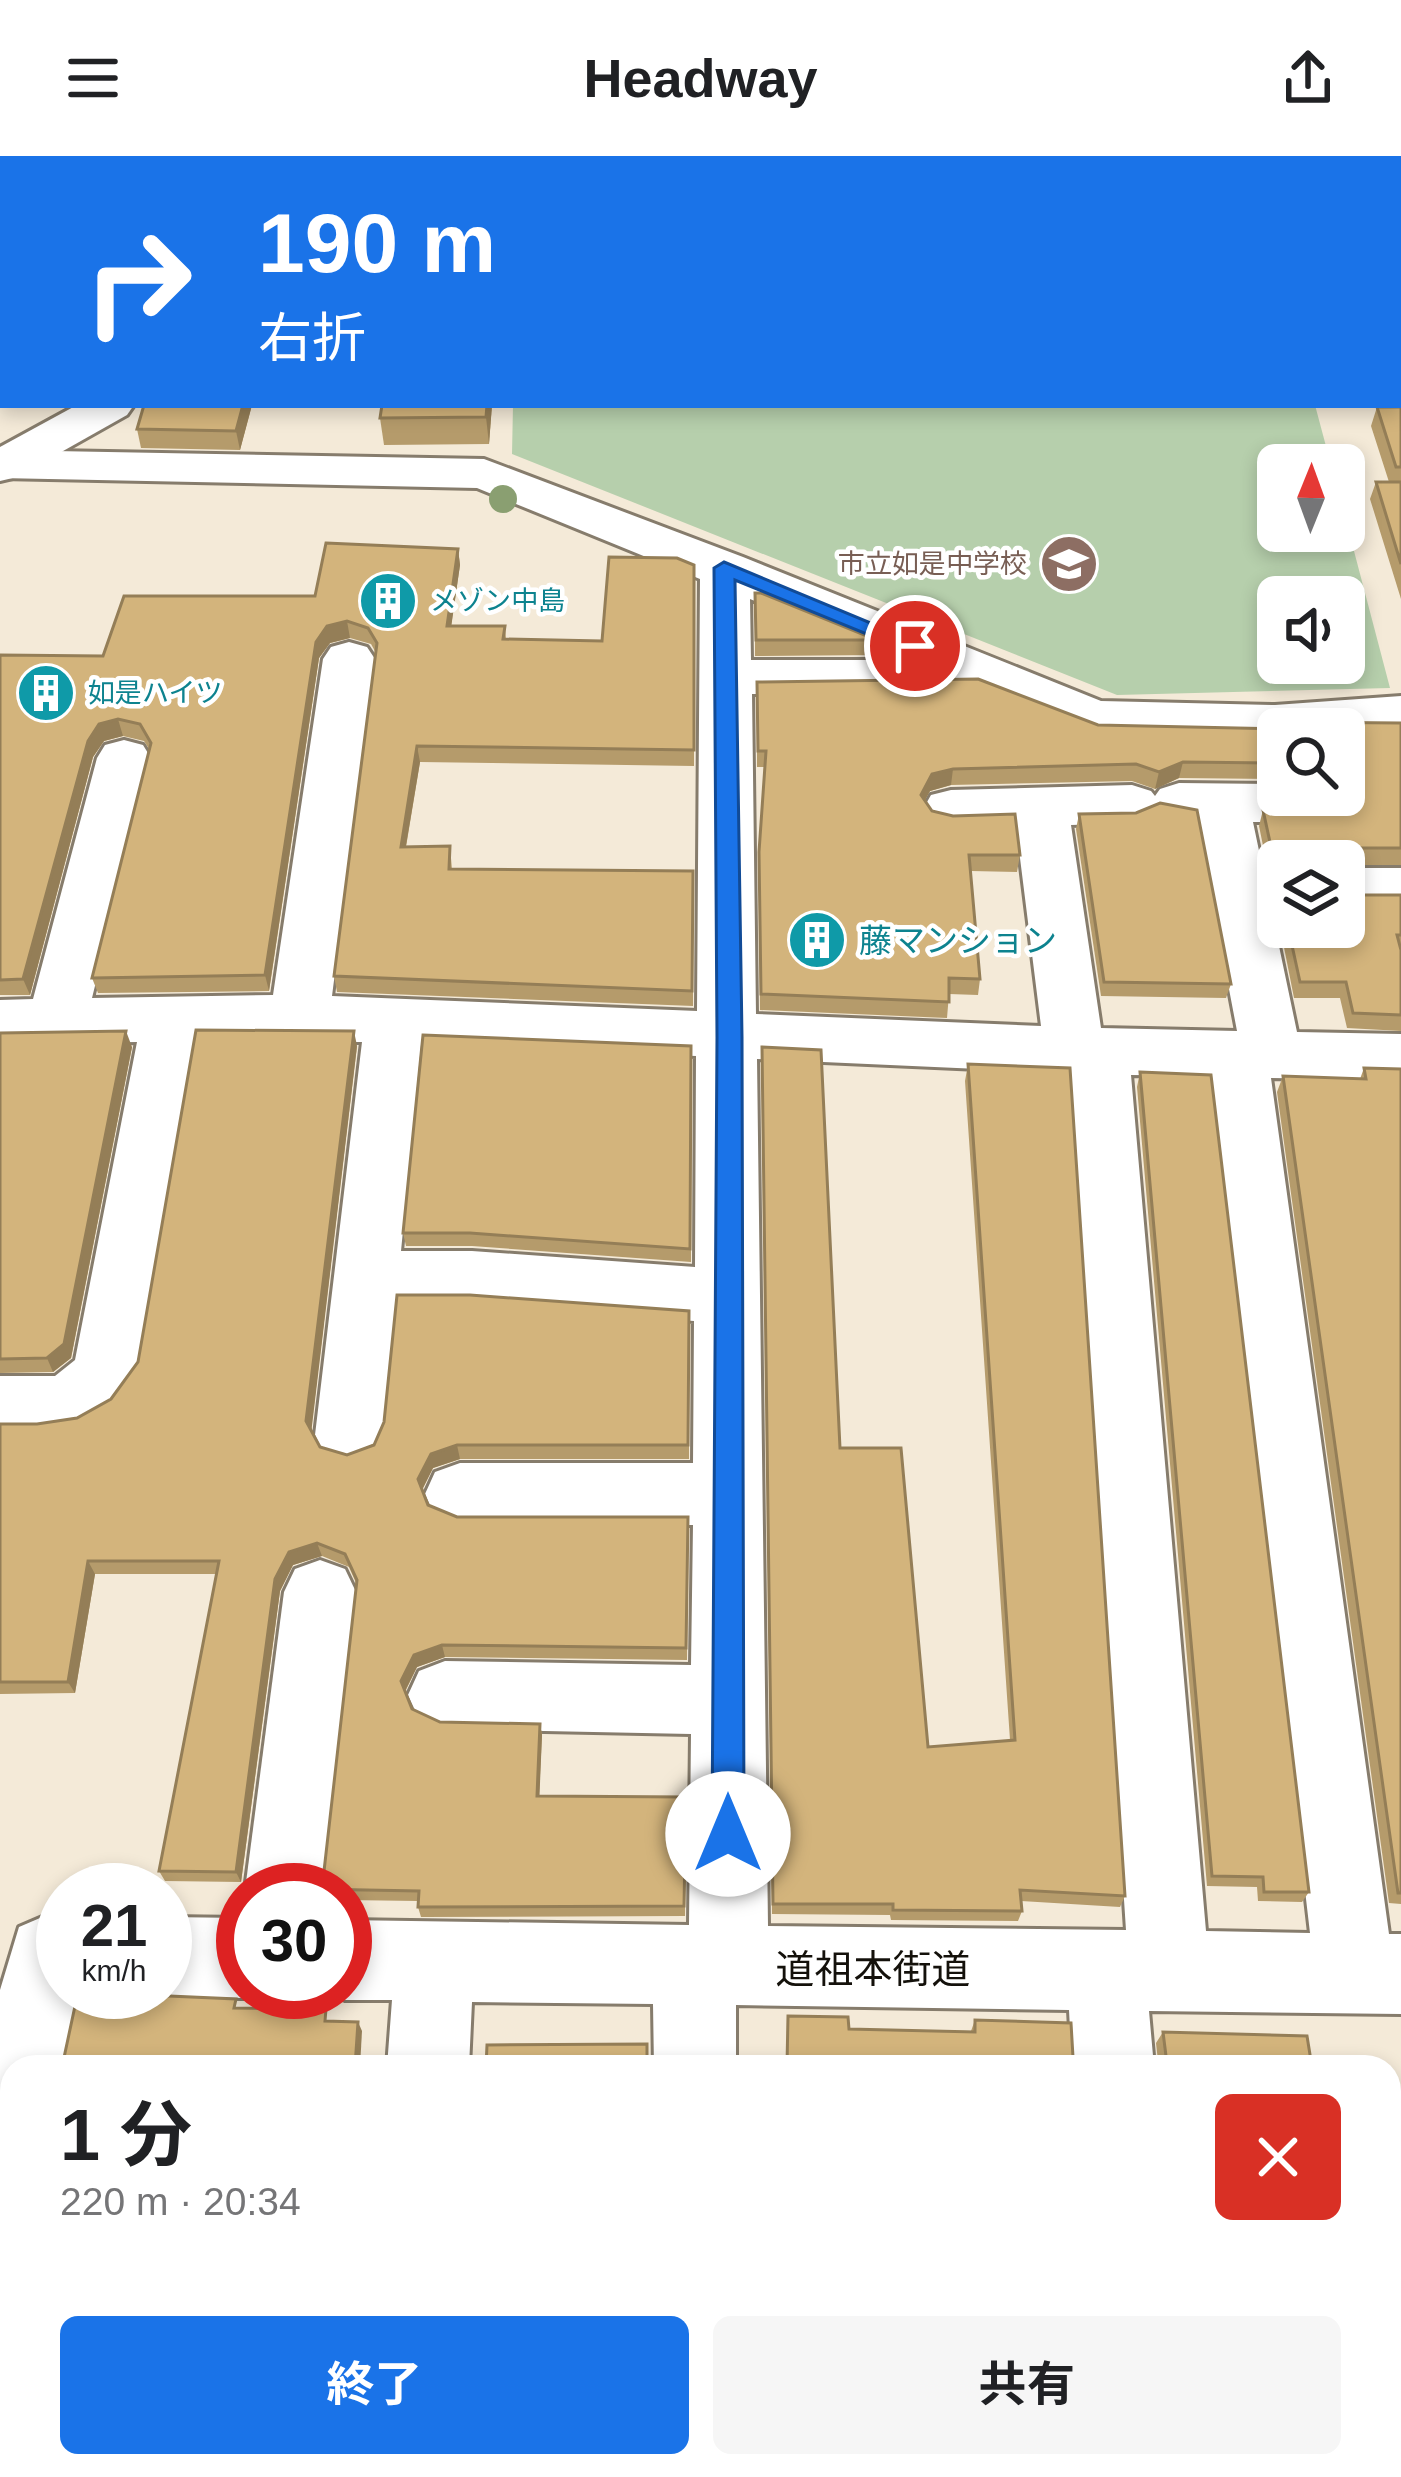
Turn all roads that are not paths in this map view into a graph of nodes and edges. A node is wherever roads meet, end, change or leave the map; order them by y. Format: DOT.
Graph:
graph roads {
  1 [pos="106,408"];
  2 [pos="2,465"];
  3 [pos="724,568"];
  4 [pos="349,659"];
  5 [pos="725,677"];
  6 [pos="992,677"];
  7 [pos="1401,714"];
  8 [pos="124,758"];
  9 [pos="1221,802"];
  10 [pos="1257,803"];
  11 [pos="1041,808"];
  12 [pos="951,809"];
  13 [pos="1365,888"];
  14 [pos="1401,888"];
  15 [pos="300,1017"];
  16 [pos="171,1018"];
  17 [pos="28,1021"];
  18 [pos="394,1021"];
  19 [pos="730,1037"];
  20 [pos="1086,1050"];
  21 [pos="1255,1055"];
  22 [pos="1401,1057"];
  23 [pos="364,1278"];
  24 [pos="727,1296"];
  25 [pos="0,1405"];
  26 [pos="349,1435"];
  27 [pos="460,1494"];
  28 [pos="727,1494"];
  29 [pos="320,1592"];
  30 [pos="446,1695"];
  31 [pos="728,1700"];
  32 [pos="287,1863"];
  33 [pos="372,1961"];
  34 [pos="434,1963"];
  35 [pos="36,1964"];
  36 [pos="710,1968"];
  37 [pos="1138,1970"];
  38 [pos="1378,1974"];
  39 [pos="26,2055"];
  40 [pos="429,2055"];
  41 [pos="696,2055"];
  42 [pos="1116,2055"];
  1 -- 2 [label="street"];
  2 -- 3 [label="street"];
  3 -- 5 [label="street"];
  3 -- 6 [label="street"];
  4 -- 15 [label="street"];
  5 -- 6 [label="street"];
  5 -- 19 [label="street"];
  6 -- 7 [label="street"];
  8 -- 17 [label="street"];
  9 -- 10 [label="street"];
  9 -- 11 [label="street"];
  9 -- 21 [label="street"];
  11 -- 12 [label="street"];
  11 -- 20 [label="street"];
  13 -- 14 [label="street"];
  15 -- 16 [label="street"];
  15 -- 18 [label="street"];
  16 -- 17 [label="street"];
  16 -- 25 [label="street"];
  18 -- 19 [label="street"];
  18 -- 23 [label="street"];
  19 -- 20 [label="street"];
  19 -- 24 [label="street"];
  20 -- 21 [label="street"];
  20 -- 37 [label="street"];
  21 -- 22 [label="street"];
  21 -- 38 [label="street"];
  23 -- 24 [label="street"];
  23 -- 26 [label="street"];
  24 -- 28 [label="street"];
  27 -- 28 [label="street"];
  28 -- 31 [label="street"];
  29 -- 32 [label="street"];
  30 -- 31 [label="street"];
  31 -- 36 [label="street"];
  33 -- 34 [label="street, 道祖本街道"];
  34 -- 36 [label="street, 道祖本街道"];
  34 -- 40 [label="street"];
  35 -- 39 [label="street"];
  36 -- 37 [label="street, 道祖本街道"];
  36 -- 41 [label="street"];
  37 -- 38 [label="street, 道祖本街道"];
  37 -- 42 [label="street"];
}
